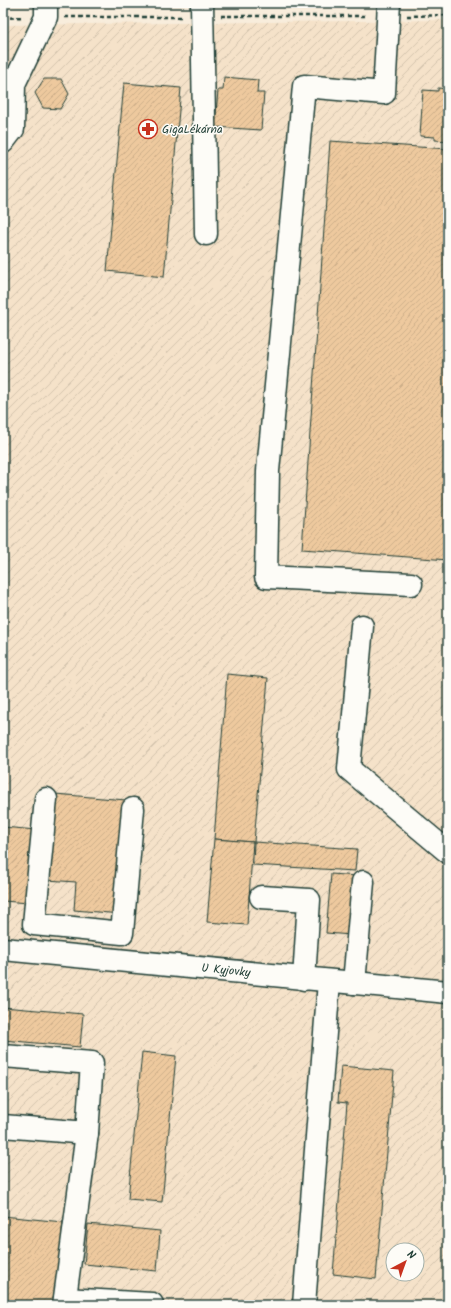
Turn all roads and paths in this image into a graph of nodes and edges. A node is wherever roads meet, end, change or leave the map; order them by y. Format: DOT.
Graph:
graph roads {
  1 [pos="46,10"];
  2 [pos="202,10"];
  3 [pos="389,10"];
  4 [pos="448,15"];
  5 [pos="3,18"];
  6 [pos="3,142"];
  7 [pos="206,234"];
  8 [pos="412,584"];
  9 [pos="362,626"];
  10 [pos="46,799"];
  11 [pos="133,809"];
  12 [pos="448,852"];
  13 [pos="363,882"];
  14 [pos="261,897"];
  15 [pos="34,924"];
  16 [pos="122,933"];
  17 [pos="3,948"];
  18 [pos="32,952"];
  19 [pos="119,959"];
  20 [pos="304,979"];
  21 [pos="329,981"];
  22 [pos="354,983"];
  23 [pos="448,992"];
  24 [pos="3,1056"];
  25 [pos="3,1126"];
  26 [pos="87,1134"];
  27 [pos="64,1302"];
  28 [pos="152,1304"];
  29 [pos="304,1305"];
  1 -- 2 [label="path"];
  1 -- 5 [label="path"];
  1 -- 6 [label="lane"];
  2 -- 3 [label="path"];
  2 -- 7 [label="lane"];
  3 -- 4 [label="path"];
  3 -- 8 [label="lane"];
  9 -- 12 [label="lane"];
  10 -- 15 [label="lane"];
  11 -- 16 [label="lane"];
  13 -- 22 [label="lane"];
  14 -- 20 [label="lane"];
  15 -- 16 [label="lane"];
  15 -- 18 [label="lane"];
  16 -- 19 [label="lane"];
  17 -- 18 [label="lane, U Kyjovky"];
  18 -- 19 [label="lane, U Kyjovky"];
  19 -- 20 [label="lane, U Kyjovky"];
  20 -- 21 [label="lane, U Kyjovky"];
  21 -- 22 [label="lane, U Kyjovky"];
  21 -- 29 [label="lane"];
  22 -- 23 [label="lane, U Kyjovky"];
  24 -- 26 [label="lane"];
  25 -- 26 [label="lane"];
  26 -- 27 [label="lane"];
  27 -- 28 [label="lane"];
}
